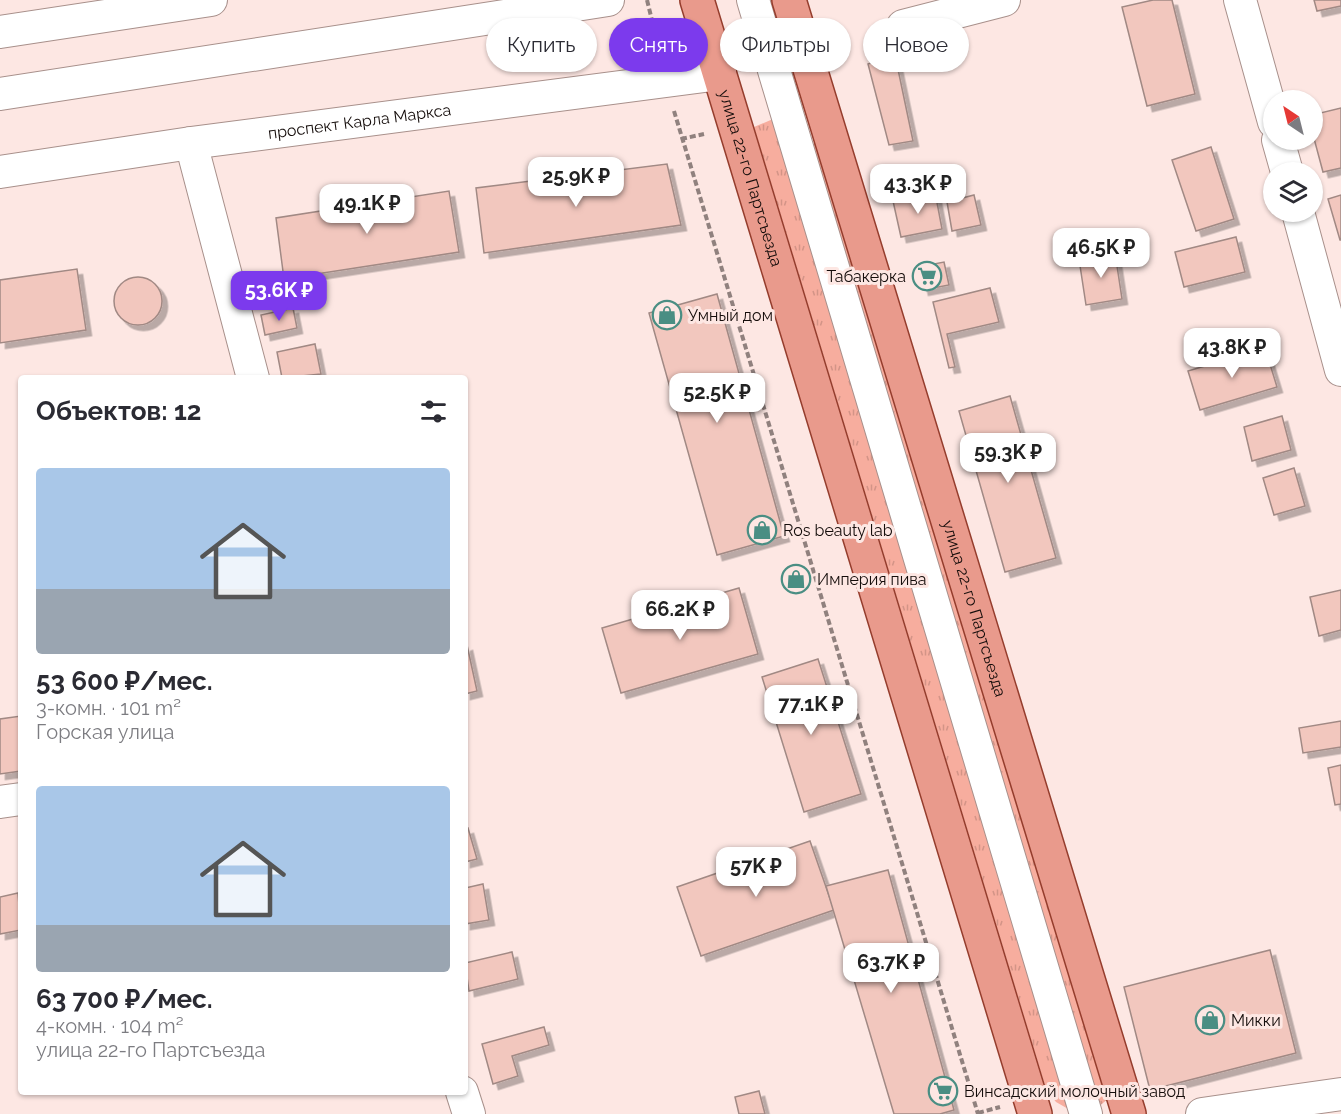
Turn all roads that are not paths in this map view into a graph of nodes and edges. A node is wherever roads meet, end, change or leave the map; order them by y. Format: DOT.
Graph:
graph roads {
  1 [pos="211,0"];
  2 [pos="608,0"];
  3 [pos="697,0"];
  4 [pos="753,0"];
  5 [pos="789,0"];
  6 [pos="1004,0"];
  7 [pos="1240,0"];
  8 [pos="934,18"];
  9 [pos="0,32"];
  10 [pos="720,74"];
  11 [pos="1265,90"];
  12 [pos="0,94"];
  13 [pos="191,143"];
  14 [pos="0,172"];
  15 [pos="1301,222"];
  16 [pos="1341,370"];
  17 [pos="253,375"];
  18 [pos="18,799"];
  19 [pos="0,802"];
  20 [pos="1341,1094"];
  21 [pos="463,1095"];
  22 [pos="469,1114"];
  23 [pos="1035,1114"];
  24 [pos="1086,1114"];
  25 [pos="1129,1114"];
  26 [pos="1202,1114"];
  1 -- 9 [label="street"];
  2 -- 12 [label="street"];
  3 -- 10 [label="main road, улица 22-го Партсъезда"];
  4 -- 24 [label="street"];
  5 -- 25 [label="main road, улица 22-го Партсъезда"];
  6 -- 8 [label="street"];
  7 -- 11 [label="street"];
  10 -- 13 [label="street, проспект Карла Маркса"];
  10 -- 23 [label="main road, улица 22-го Партсъезда"];
  13 -- 14 [label="street, проспект Карла Маркса"];
  13 -- 17 [label="street"];
  15 -- 16 [label="street"];
  18 -- 19 [label="street"];
  20 -- 26 [label="street"];
  21 -- 22 [label="street"];
}
